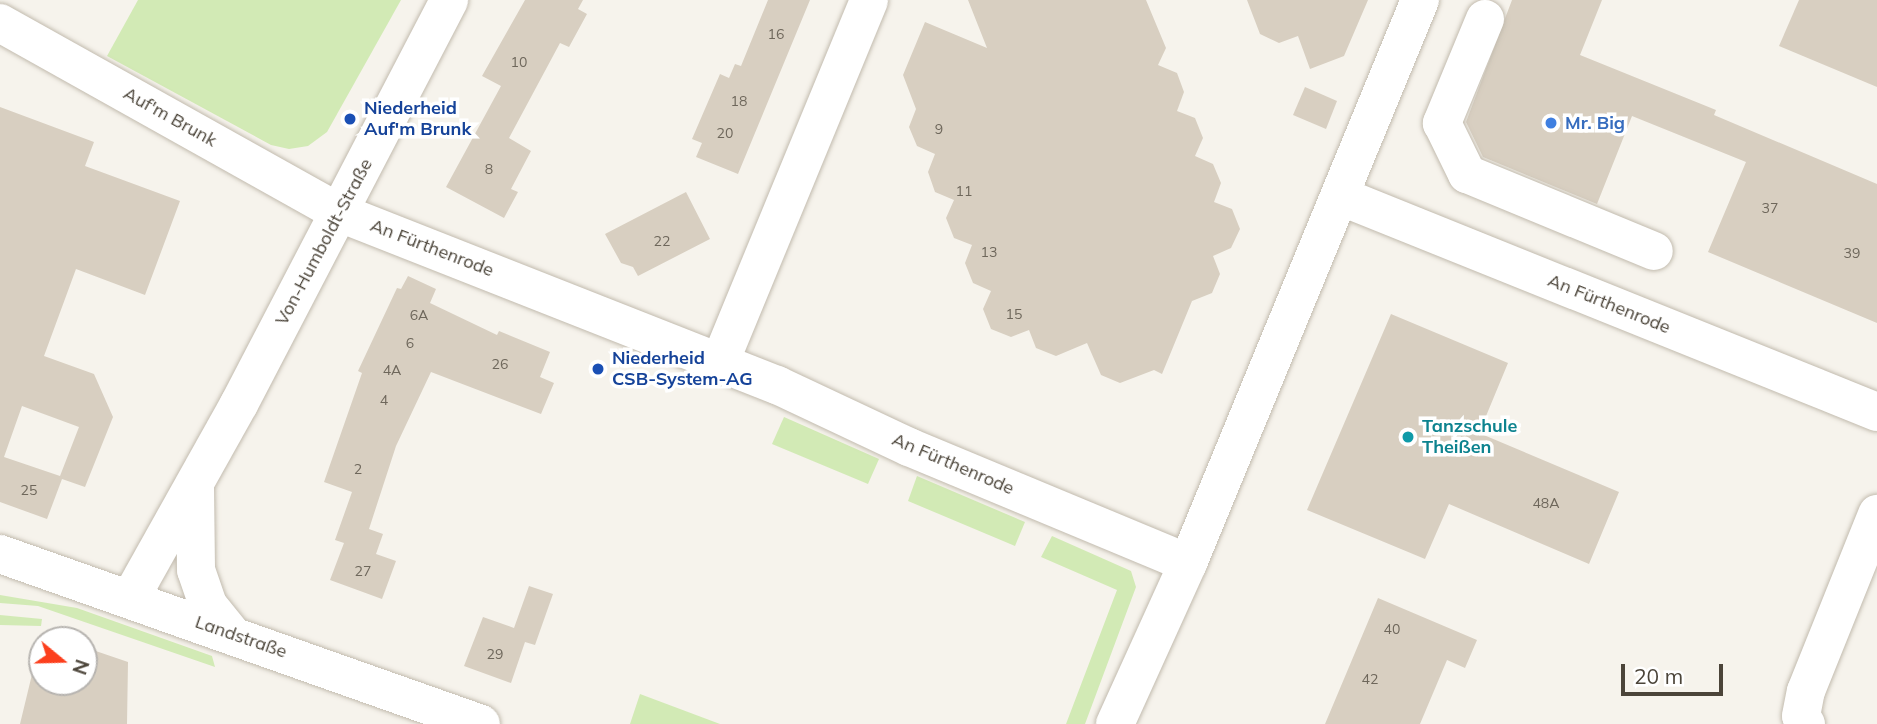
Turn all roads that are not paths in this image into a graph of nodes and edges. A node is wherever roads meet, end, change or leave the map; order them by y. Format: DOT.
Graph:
graph roads {
  1 [pos="449,0"];
  2 [pos="869,0"];
  3 [pos="1420,0"];
  4 [pos="1485,19"];
  5 [pos="0,23"];
  6 [pos="1340,196"];
  7 [pos="340,212"];
  8 [pos="1654,251"];
  9 [pos="720,362"];
  10 [pos="1877,412"];
  11 [pos="195,481"];
  12 [pos="1877,514"];
  13 [pos="0,554"];
  14 [pos="1188,563"];
  15 [pos="130,599"];
  16 [pos="230,632"];
  17 [pos="481,724"];
  18 [pos="1115,724"];
  19 [pos="1807,724"];
  1 -- 7 [label="street, Von-Humboldt-Straße"];
  2 -- 9 [label="street"];
  3 -- 6 [label="street"];
  4 -- 8 [label="street"];
  5 -- 7 [label="street, Auf'm Brunk"];
  6 -- 10 [label="street, An Fürthenrode"];
  6 -- 14 [label="street"];
  7 -- 9 [label="street, An Fürthenrode"];
  7 -- 11 [label="street, Von-Humboldt-Straße"];
  9 -- 14 [label="street, An Fürthenrode"];
  11 -- 15 [label="street, Von-Humboldt-Straße"];
  11 -- 16 [label="street, Von-Humboldt-Straße"];
  12 -- 19 [label="street"];
  13 -- 15 [label="street, Landstraße"];
  14 -- 18 [label="street"];
  15 -- 16 [label="street, Landstraße"];
  16 -- 17 [label="street, Landstraße"];
}
